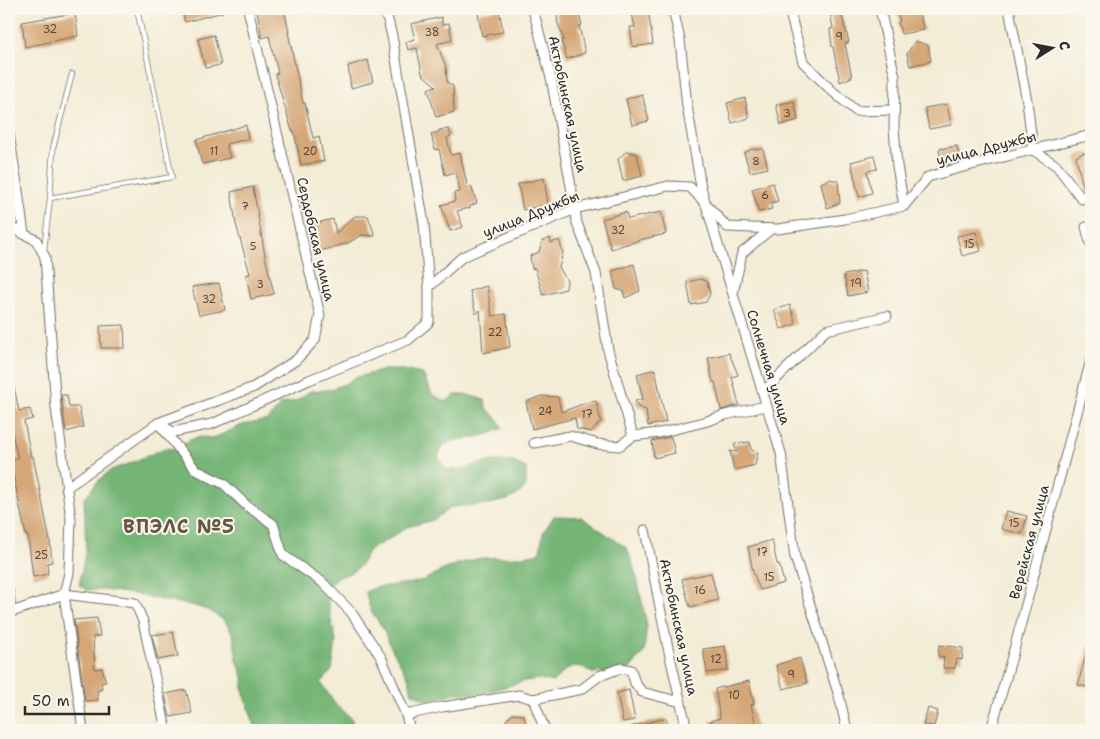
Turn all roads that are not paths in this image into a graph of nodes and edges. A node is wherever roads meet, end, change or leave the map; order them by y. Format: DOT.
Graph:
graph roads {
  1 [pos="138,9"];
  2 [pos="248,9"];
  3 [pos="385,9"];
  4 [pos="532,9"];
  5 [pos="673,9"];
  6 [pos="788,9"];
  7 [pos="880,9"];
  8 [pos="1009,9"];
  9 [pos="72,74"];
  10 [pos="894,110"];
  11 [pos="9,134"];
  12 [pos="1091,136"];
  13 [pos="1033,150"];
  14 [pos="50,198"];
  15 [pos="1082,199"];
  16 [pos="706,205"];
  17 [pos="904,206"];
  18 [pos="575,209"];
  19 [pos="1086,227"];
  20 [pos="9,229"];
  21 [pos="770,229"];
  22 [pos="24,234"];
  23 [pos="1091,245"];
  24 [pos="43,254"];
  25 [pos="429,286"];
  26 [pos="732,293"];
  27 [pos="887,316"];
  28 [pos="1091,360"];
  29 [pos="763,392"];
  30 [pos="766,406"];
  31 [pos="158,423"];
  32 [pos="634,436"];
  33 [pos="534,443"];
  34 [pos="66,488"];
  35 [pos="645,530"];
  36 [pos="9,592"];
  37 [pos="64,594"];
  38 [pos="10,613"];
  39 [pos="533,699"];
  40 [pos="680,702"];
  41 [pos="406,714"];
  42 [pos="83,730"];
  43 [pos="166,730"];
  44 [pos="410,730"];
  45 [pos="545,730"];
  46 [pos="687,730"];
  47 [pos="847,730"];
  48 [pos="991,730"];
  1 -- 14 [label="lane"];
  2 -- 31 [label="street, Сердобская улица"];
  3 -- 25 [label="street"];
  4 -- 18 [label="street, Актюбинская улица"];
  5 -- 16 [label="street, Солнечная улица"];
  6 -- 10 [label="street"];
  7 -- 10 [label="street"];
  8 -- 13 [label="street"];
  9 -- 14 [label="lane"];
  10 -- 17 [label="street"];
  11 -- 22 [label="street"];
  12 -- 13 [label="street, улица Дружбы"];
  13 -- 15 [label="street"];
  13 -- 17 [label="street, улица Дружбы"];
  14 -- 24 [label="lane"];
  16 -- 18 [label="street, улица Дружбы"];
  16 -- 21 [label="street, улица Дружбы"];
  16 -- 26 [label="street, Солнечная улица"];
  17 -- 21 [label="street, улица Дружбы"];
  18 -- 25 [label="street, улица Дружбы"];
  18 -- 32 [label="street, Актюбинская улица"];
  19 -- 23 [label="street"];
  20 -- 22 [label="street"];
  21 -- 26 [label="street"];
  22 -- 24 [label="street"];
  24 -- 34 [label="street"];
  25 -- 31 [label="street"];
  26 -- 29 [label="street, Солнечная улица"];
  27 -- 29 [label="street"];
  28 -- 48 [label="street, Верейская улица"];
  29 -- 30 [label="street, Солнечная улица"];
  30 -- 32 [label="street"];
  30 -- 47 [label="street, Солнечная улица"];
  31 -- 34 [label="street"];
  31 -- 41 [label="street"];
  32 -- 33 [label="street"];
  34 -- 37 [label="street"];
  35 -- 40 [label="street, Актюбинская улица"];
  36 -- 38 [label="street"];
  37 -- 38 [label="street"];
  37 -- 42 [label="street"];
  37 -- 43 [label="street"];
  39 -- 40 [label="street"];
  39 -- 41 [label="street"];
  39 -- 45 [label="street"];
  40 -- 46 [label="street, Актюбинская улица"];
  41 -- 44 [label="street"];
}
